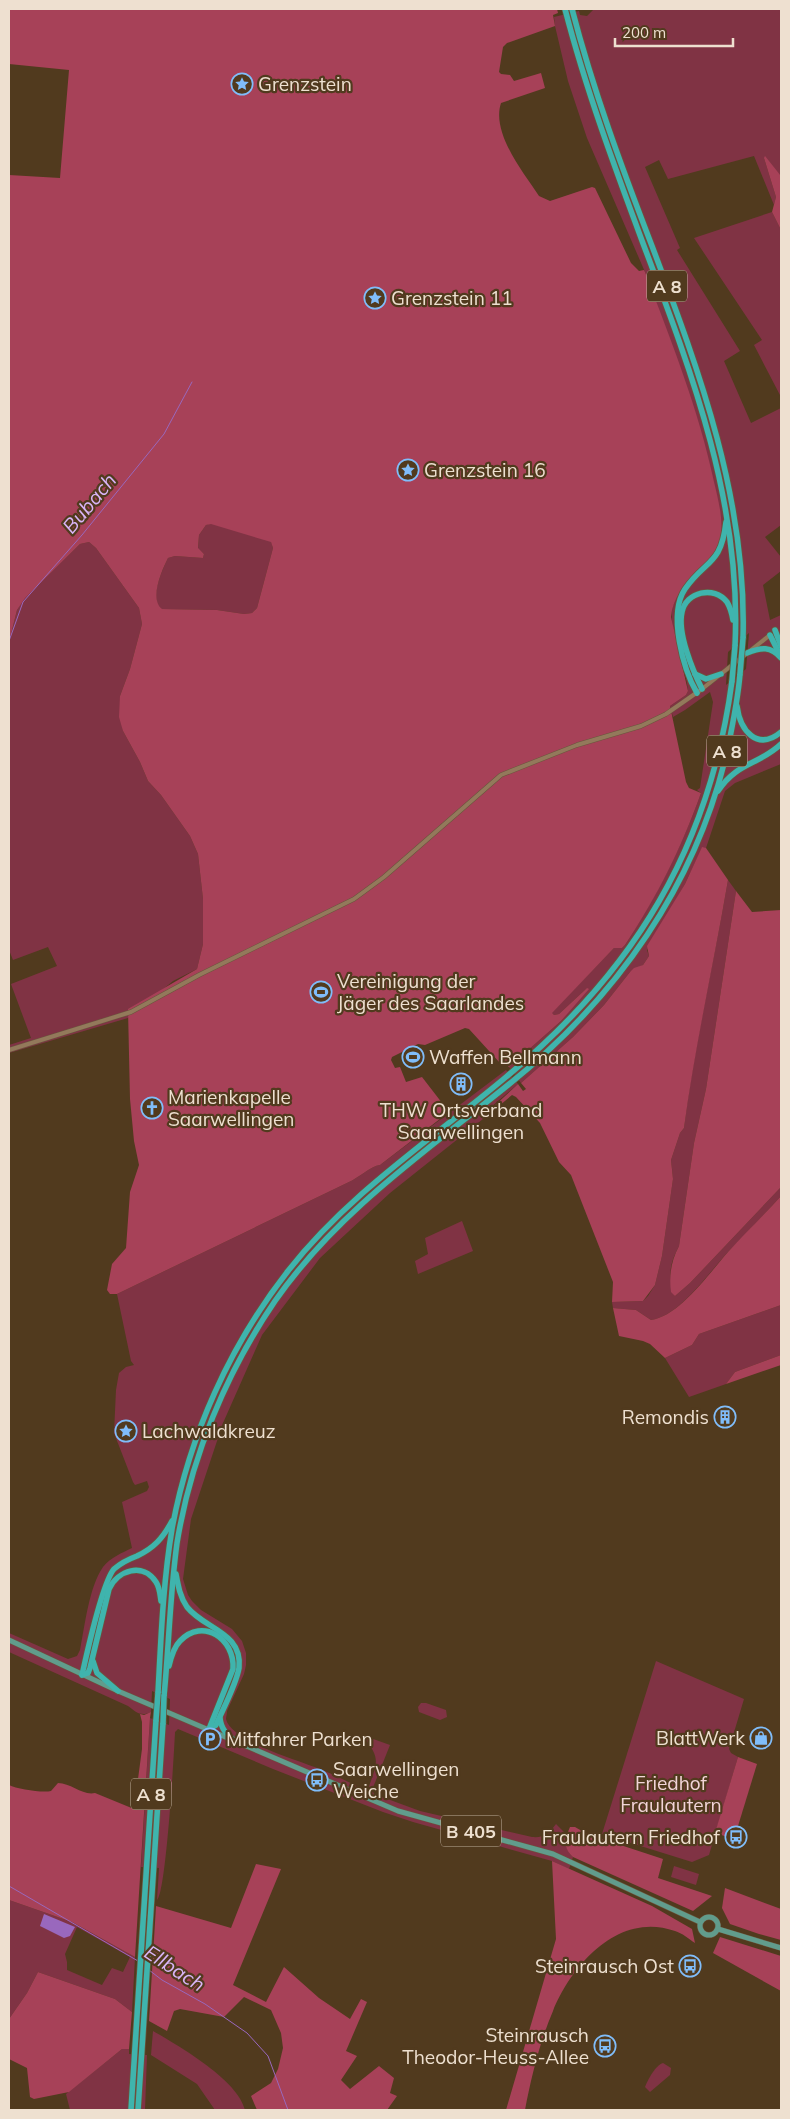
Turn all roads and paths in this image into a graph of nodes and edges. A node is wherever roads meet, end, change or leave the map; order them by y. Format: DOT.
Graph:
graph roads {
  1 [pos="565,9"];
  2 [pos="572,9"];
  3 [pos="727,516"];
  4 [pos="781,626"];
  5 [pos="735,630"];
  6 [pos="775,630"];
  7 [pos="770,635"];
  8 [pos="781,646"];
  9 [pos="747,653"];
  10 [pos="781,658"];
  11 [pos="694,672"];
  12 [pos="721,674"];
  13 [pos="700,691"];
  14 [pos="737,698"];
  15 [pos="781,732"];
  16 [pos="781,744"];
  17 [pos="712,802"];
  18 [pos="9,1050"];
  19 [pos="176,1514"];
  20 [pos="174,1565"];
  21 [pos="163,1611"];
  22 [pos="9,1640"];
  23 [pos="92,1657"];
  24 [pos="82,1675"];
  25 [pos="165,1685"];
  26 [pos="118,1691"];
  27 [pos="221,1714"];
  28 [pos="209,1729"];
  29 [pos="235,1740"];
  30 [pos="150,1868"];
  31 [pos="700,1922"];
  32 [pos="718,1929"];
  33 [pos="781,1948"];
  34 [pos="138,2055"];
  35 [pos="131,2110"];
  36 [pos="138,2110"];
  1 -- 3 [label="highway, A 8"];
  2 -- 14 [label="highway, A 8, bridge"];
  3 -- 5 [label="highway, A 8"];
  3 -- 13 [label="highway"];
  4 -- 6 [label="street"];
  5 -- 11 [label="highway"];
  5 -- 19 [label="highway, A 8, bridge"];
  6 -- 7 [label="street"];
  6 -- 8 [label="highway"];
  7 -- 9 [label="street"];
  7 -- 10 [label="highway"];
  9 -- 10 [label="highway"];
  9 -- 12 [label="street"];
  11 -- 12 [label="highway"];
  11 -- 13 [label="highway"];
  12 -- 13 [label="street"];
  13 -- 18 [label="street"];
  14 -- 15 [label="highway"];
  14 -- 17 [label="highway, A 8"];
  16 -- 17 [label="highway"];
  17 -- 20 [label="highway, A 8"];
  19 -- 21 [label="highway, A 8"];
  19 -- 24 [label="highway"];
  20 -- 25 [label="highway, A 8"];
  20 -- 27 [label="highway"];
  21 -- 23 [label="highway"];
  21 -- 30 [label="highway, A 8, bridge"];
  22 -- 24 [label="main road"];
  23 -- 24 [label="highway"];
  23 -- 26 [label="highway"];
  24 -- 26 [label="main road, B 405"];
  25 -- 28 [label="highway"];
  25 -- 30 [label="highway, A 8, bridge"];
  26 -- 28 [label="main road, B 405"];
  27 -- 28 [label="highway"];
  27 -- 29 [label="highway"];
  28 -- 29 [label="main road, B 405"];
  29 -- 31 [label="main road, B 405"];
  30 -- 34 [label="highway, A 8"];
  31 -- 32 [label="main road"];
  31 -- 32 [label="main road"];
  32 -- 33 [label="main road"];
  34 -- 35 [label="highway, A 8"];
  34 -- 36 [label="highway, A 8"];
}
